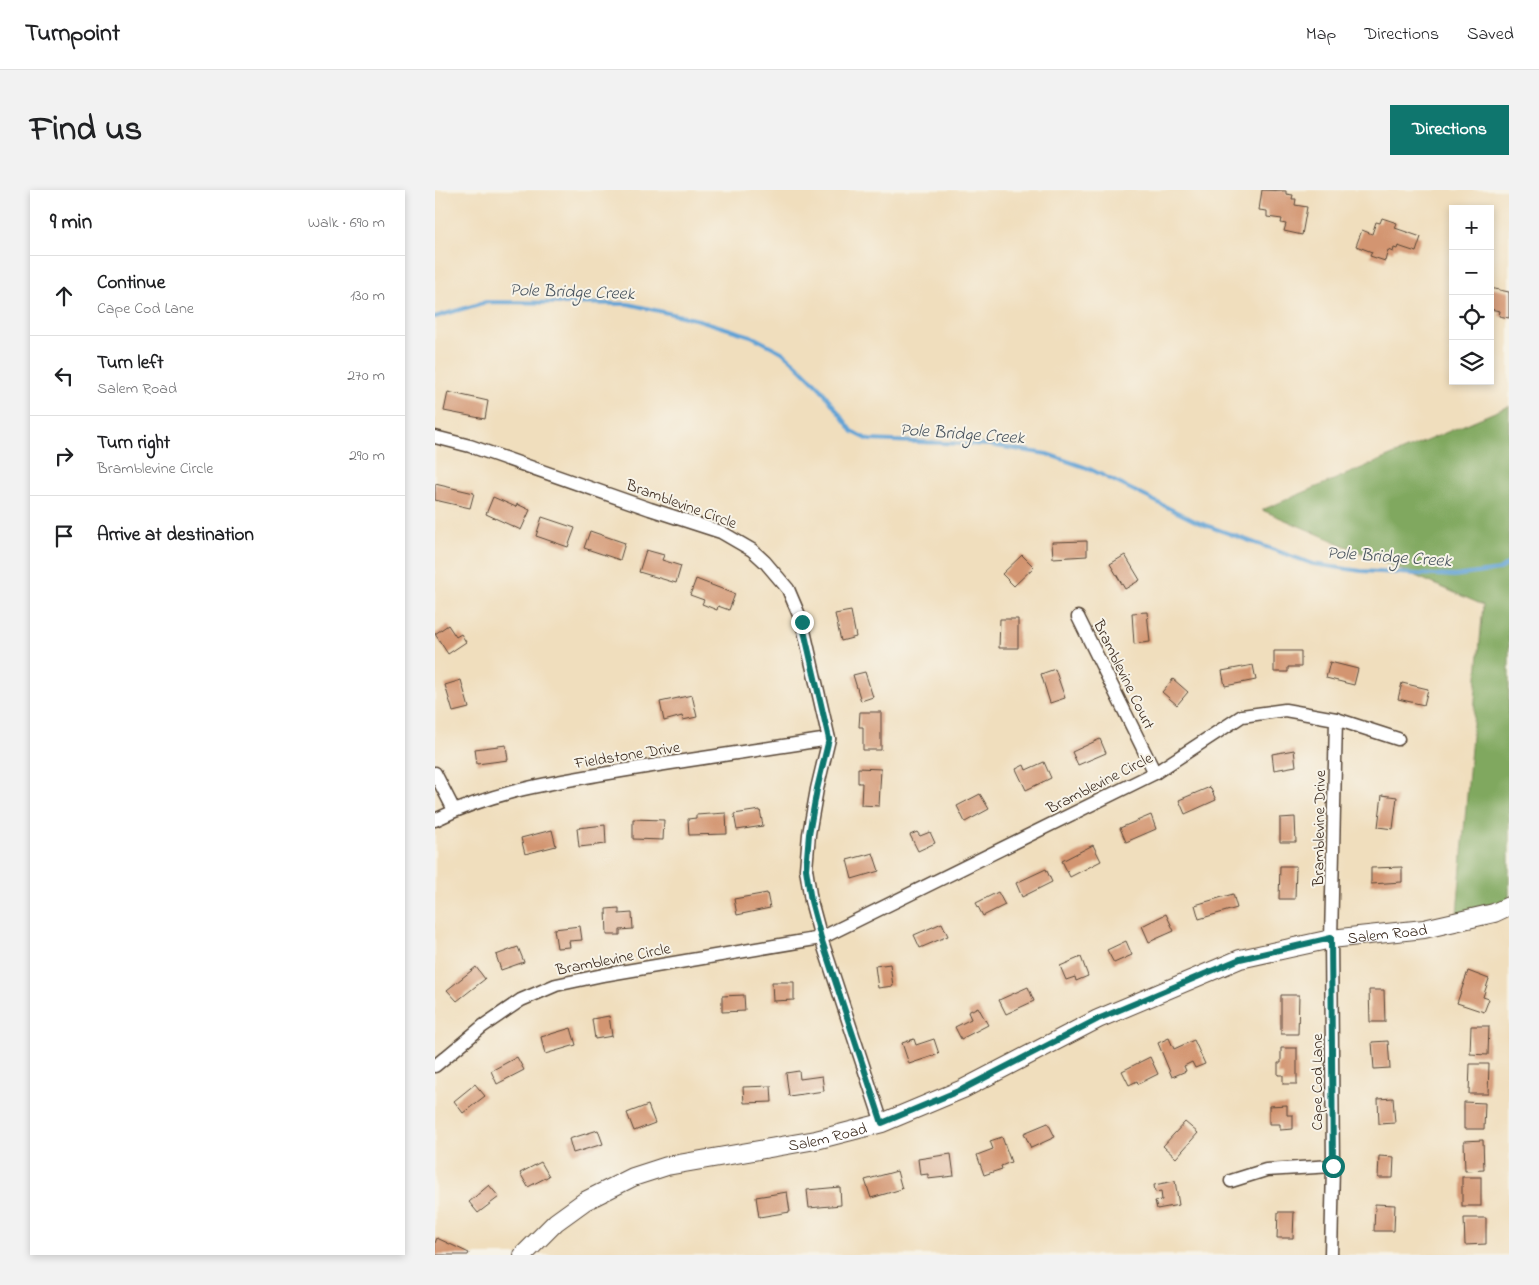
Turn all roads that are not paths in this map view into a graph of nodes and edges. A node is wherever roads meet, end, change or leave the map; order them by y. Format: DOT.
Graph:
graph roads {
  1 [pos="435,438"];
  2 [pos="1079,617"];
  3 [pos="1336,719"];
  4 [pos="829,739"];
  5 [pos="1398,739"];
  6 [pos="435,773"];
  7 [pos="1155,773"];
  8 [pos="454,810"];
  9 [pos="435,820"];
  10 [pos="1509,906"];
  11 [pos="821,938"];
  12 [pos="1331,938"];
  13 [pos="435,1066"];
  14 [pos="882,1123"];
  15 [pos="1333,1166"];
  16 [pos="1231,1181"];
  17 [pos="523,1255"];
  18 [pos="1331,1255"];
  1 -- 4 [label="street, Bramblevine Circle"];
  2 -- 7 [label="street, Bramblevine Court"];
  3 -- 5 [label="street, Bramblevine Circle"];
  3 -- 7 [label="street, Bramblevine Circle"];
  3 -- 12 [label="street, Bramblevine Drive"];
  4 -- 8 [label="street, Fieldstone Drive"];
  4 -- 11 [label="street, Bramblevine Circle"];
  6 -- 8 [label="street"];
  7 -- 11 [label="street, Bramblevine Circle"];
  8 -- 9 [label="street, Fieldstone Drive"];
  10 -- 12 [label="street, Salem Road"];
  11 -- 13 [label="street, Bramblevine Circle"];
  11 -- 14 [label="street, Bramblevine Circle"];
  12 -- 14 [label="street, Salem Road"];
  12 -- 15 [label="street, Cape Cod Lane"];
  14 -- 17 [label="street, Salem Road"];
  15 -- 16 [label="street"];
  15 -- 18 [label="street, Cape Cod Lane"];
}
